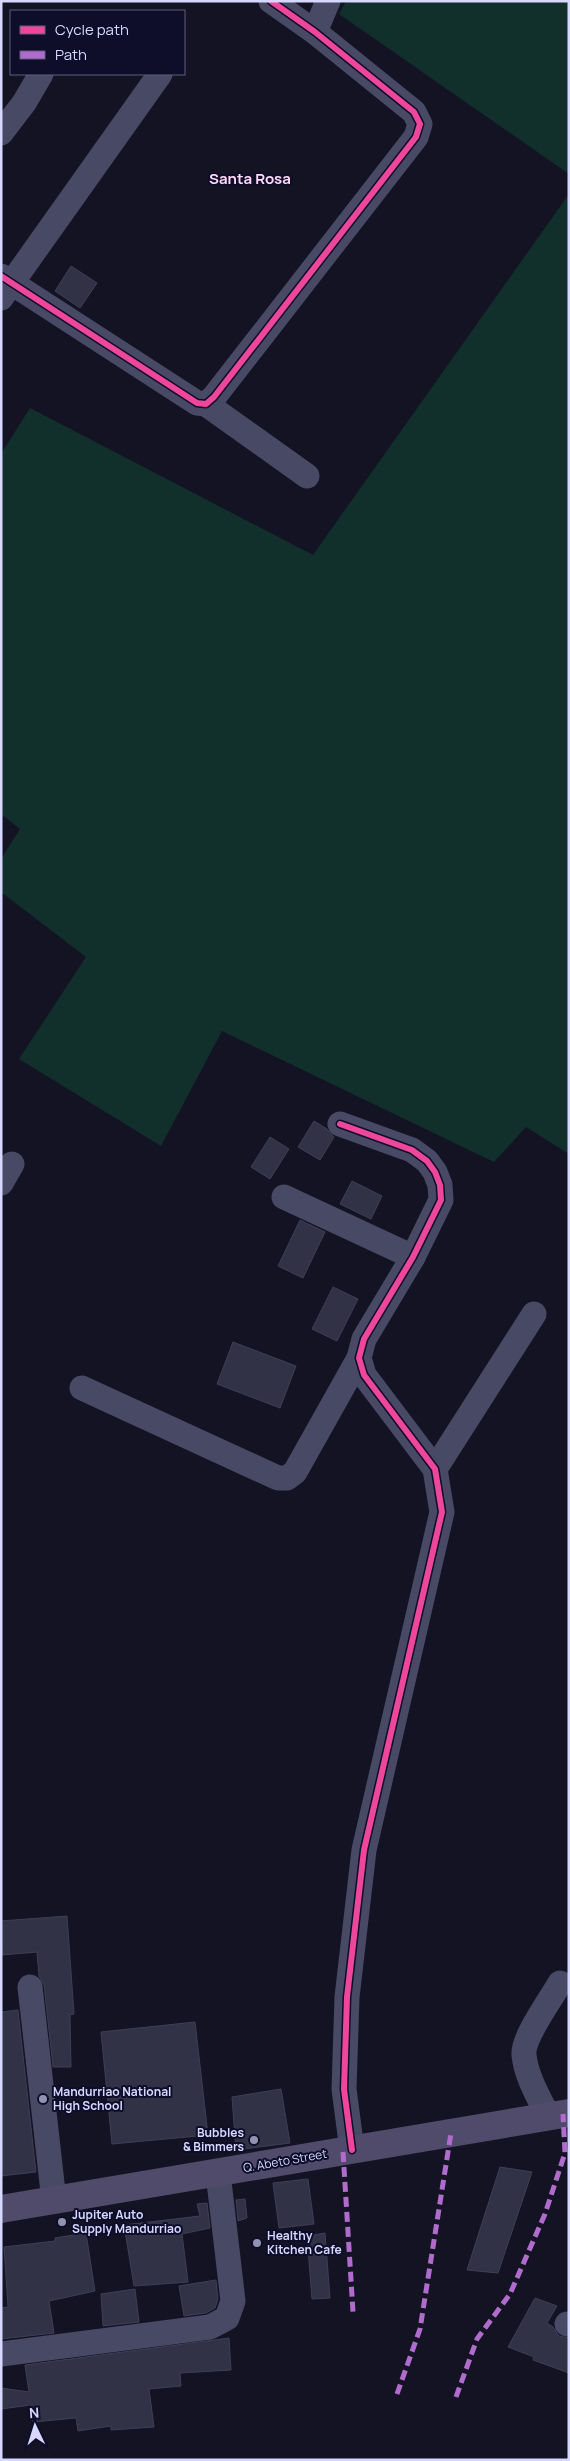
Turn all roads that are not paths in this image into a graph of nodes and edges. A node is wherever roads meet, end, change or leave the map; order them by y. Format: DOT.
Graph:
graph roads {
  1 [pos="271,1"];
  2 [pos="328,1"];
  3 [pos="315,32"];
  4 [pos="40,75"];
  5 [pos="159,75"];
  6 [pos="1,133"];
  7 [pos="5,286"];
  8 [pos="206,404"];
  9 [pos="307,476"];
  10 [pos="340,1124"];
  11 [pos="284,1197"];
  12 [pos="413,1257"];
  13 [pos="534,1314"];
  14 [pos="359,1358"];
  15 [pos="82,1388"];
  16 [pos="435,1470"];
  17 [pos="560,1983"];
  18 [pos="30,1987"];
  19 [pos="558,2115"];
  20 [pos="352,2150"];
  21 [pos="218,2173"];
  22 [pos="54,2201"];
  23 [pos="1,2209"];
  24 [pos="1,2354"];
  1 -- 3 [label="street"];
  2 -- 3 [label="street"];
  3 -- 8 [label="street"];
  4 -- 6 [label="street"];
  5 -- 7 [label="street"];
  7 -- 8 [label="street"];
  8 -- 9 [label="street"];
  10 -- 12 [label="street"];
  11 -- 12 [label="street"];
  12 -- 14 [label="street"];
  13 -- 16 [label="street"];
  14 -- 15 [label="street"];
  14 -- 16 [label="street"];
  16 -- 20 [label="street"];
  17 -- 19 [label="street"];
  18 -- 22 [label="street"];
  19 -- 20 [label="main road, Q. Abeto Street"];
  20 -- 21 [label="main road, Q. Abeto Street"];
  21 -- 22 [label="main road, Q. Abeto Street"];
  21 -- 24 [label="street"];
  22 -- 23 [label="main road, Q. Abeto Street"];
}
